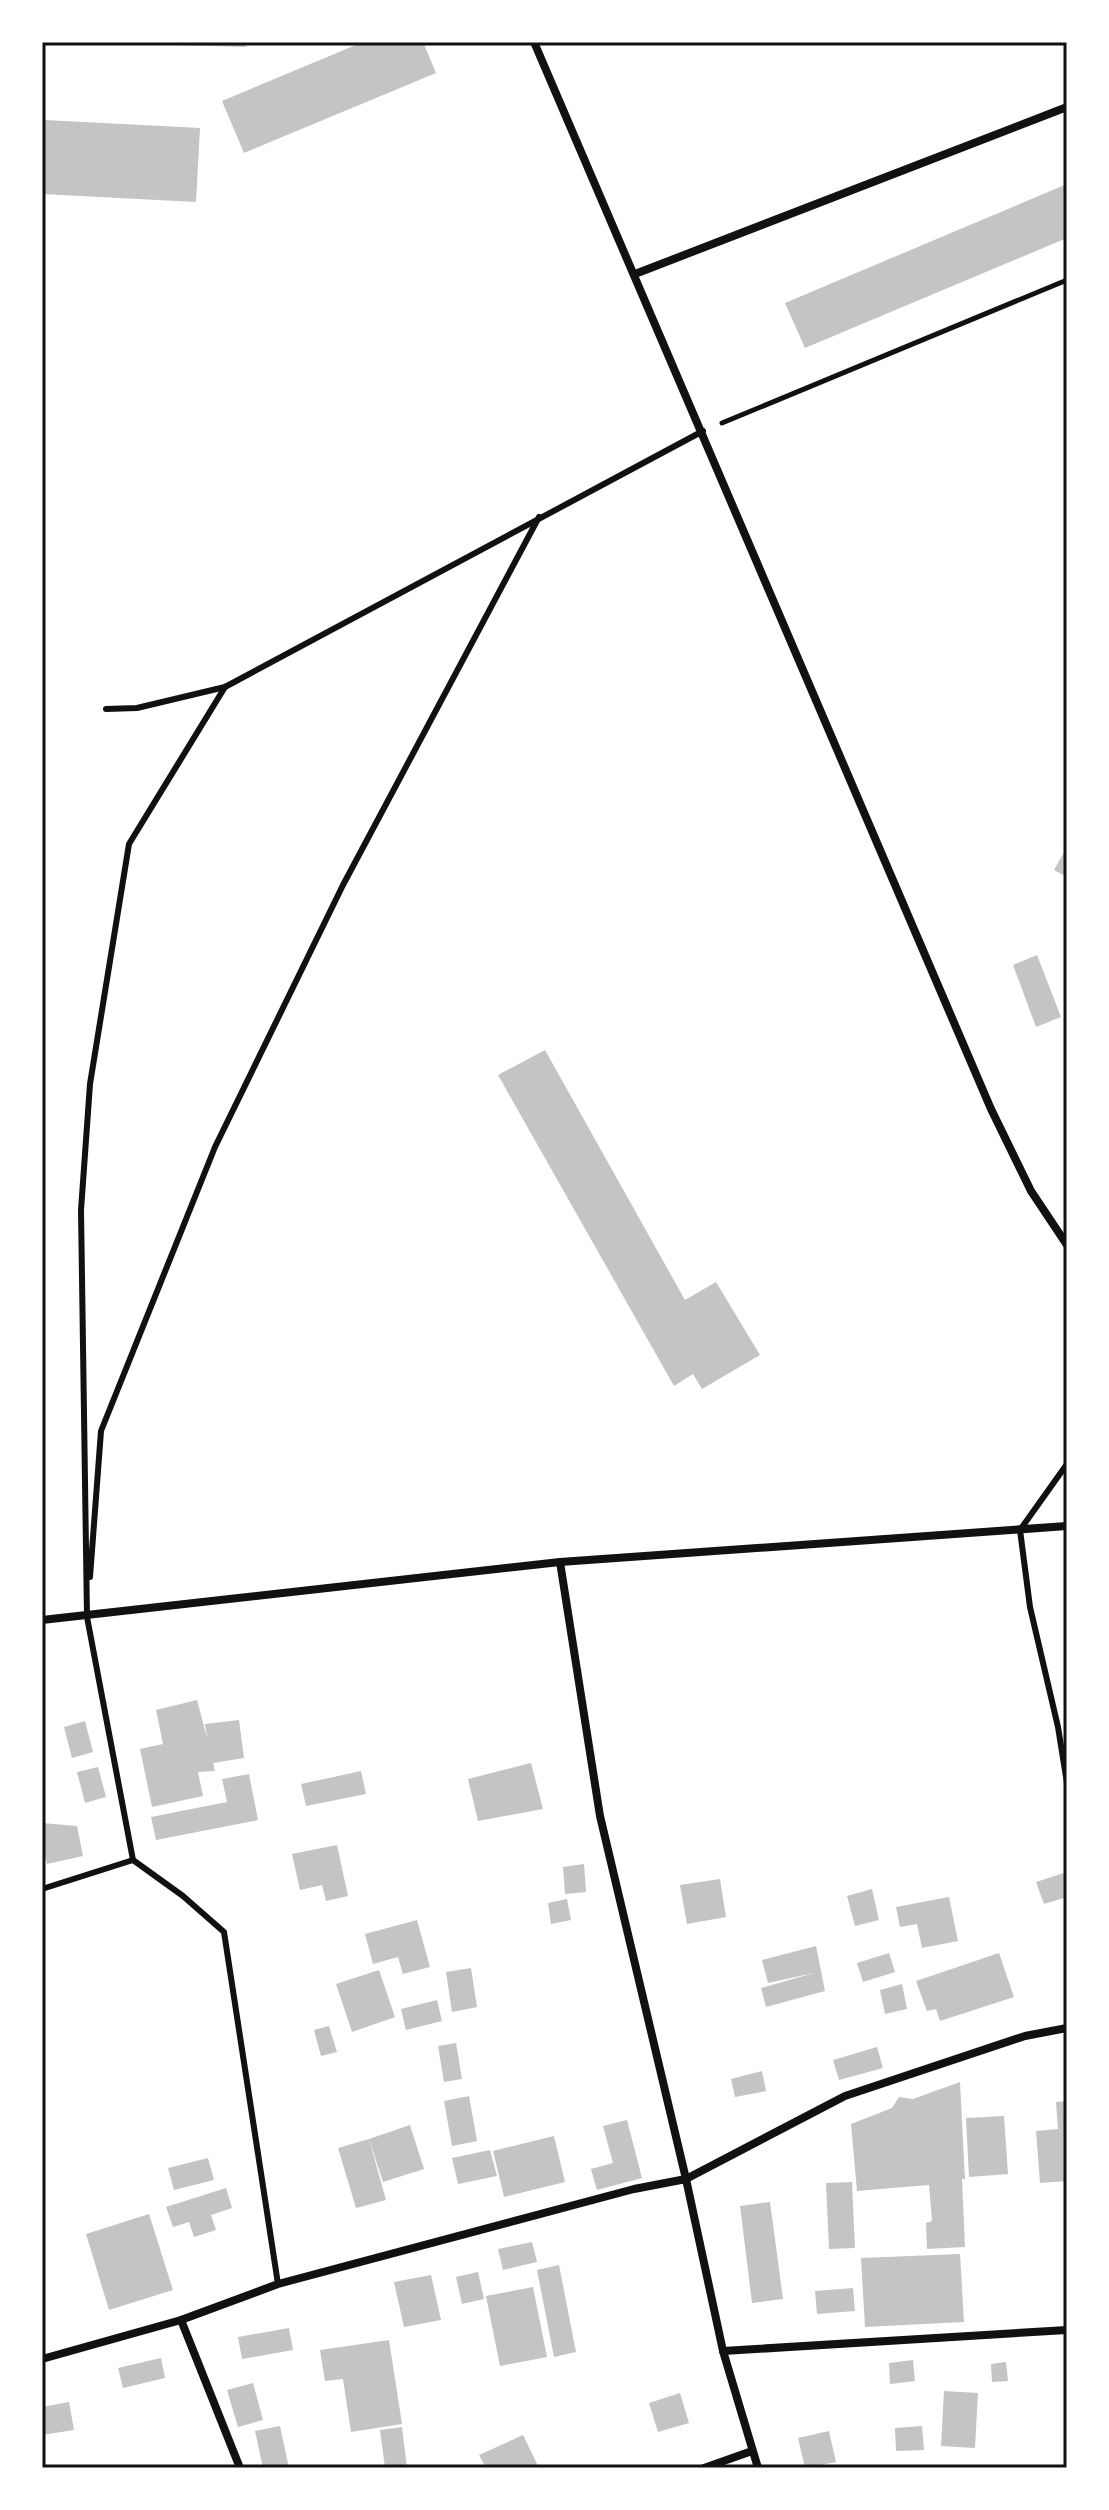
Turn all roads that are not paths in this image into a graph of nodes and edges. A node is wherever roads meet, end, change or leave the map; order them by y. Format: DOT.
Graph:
graph roads {
  1 [pos="534,42"];
  2 [pos="1067,107"];
  3 [pos="635,274"];
  4 [pos="703,431"];
  5 [pos="539,517"];
  6 [pos="225,687"];
  7 [pos="106,709"];
  8 [pos="1067,1245"];
  9 [pos="1067,1464"];
  10 [pos="1067,1526"];
  11 [pos="1020,1530"];
  12 [pos="560,1562"];
  13 [pos="87,1617"];
  14 [pos="42,1620"];
  15 [pos="1067,1783"];
  16 [pos="133,1860"];
  17 [pos="42,1889"];
  18 [pos="1067,2028"];
  19 [pos="686,2179"];
  20 [pos="278,2284"];
  21 [pos="181,2320"];
  22 [pos="1067,2330"];
  23 [pos="723,2351"];
  24 [pos="42,2359"];
  25 [pos="752,2451"];
  26 [pos="240,2468"];
  27 [pos="704,2468"];
  28 [pos="758,2468"];
  1 -- 3 [label="street"];
  2 -- 3 [label="street"];
  3 -- 4 [label="street"];
  4 -- 5 [label="lane"];
  4 -- 8 [label="street"];
  5 -- 6 [label="lane"];
  5 -- 13 [label="lane"];
  6 -- 7 [label="lane"];
  6 -- 13 [label="lane"];
  9 -- 11 [label="lane"];
  10 -- 11 [label="street"];
  11 -- 12 [label="street"];
  11 -- 15 [label="lane"];
  12 -- 13 [label="street"];
  12 -- 19 [label="street"];
  13 -- 14 [label="street"];
  13 -- 16 [label="lane"];
  16 -- 17 [label="lane"];
  16 -- 20 [label="lane"];
  18 -- 19 [label="street"];
  19 -- 20 [label="street"];
  19 -- 23 [label="street"];
  20 -- 21 [label="street"];
  21 -- 24 [label="street"];
  21 -- 26 [label="street"];
  22 -- 23 [label="street"];
  23 -- 25 [label="street"];
  25 -- 27 [label="street"];
  25 -- 28 [label="street"];
}
